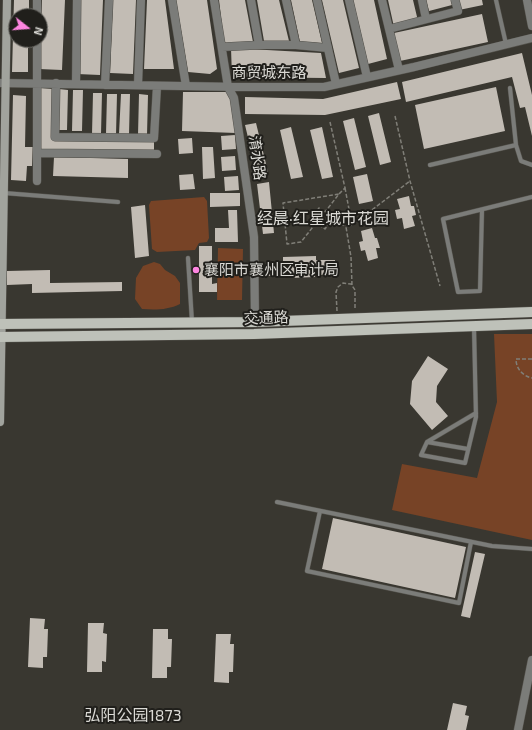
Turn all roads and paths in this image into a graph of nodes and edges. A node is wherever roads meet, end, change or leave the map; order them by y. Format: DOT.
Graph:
graph roads {
  1 [pos="7,0"];
  2 [pos="77,0"];
  3 [pos="108,0"];
  4 [pos="142,0"];
  5 [pos="172,0"];
  6 [pos="214,0"];
  7 [pos="251,0"];
  8 [pos="286,0"];
  9 [pos="317,0"];
  10 [pos="349,0"];
  11 [pos="382,0"];
  12 [pos="422,0"];
  13 [pos="456,0"];
  14 [pos="496,0"];
  15 [pos="527,0"];
  16 [pos="426,20"];
  17 [pos="532,26"];
  18 [pos="389,29"];
  19 [pos="532,38"];
  20 [pos="506,44"];
  21 [pos="259,45"];
  22 [pos="296,45"];
  23 [pos="222,47"];
  24 [pos="37,48"];
  25 [pos="328,48"];
  26 [pos="399,70"];
  27 [pos="367,77"];
  28 [pos="3,83"];
  29 [pos="56,83"];
  30 [pos="37,84"];
  31 [pos="76,84"];
  32 [pos="336,84"];
  33 [pos="105,85"];
  34 [pos="138,85"];
  35 [pos="157,86"];
  36 [pos="186,86"];
  37 [pos="228,87"];
  38 [pos="510,88"];
  39 [pos="395,116"];
  40 [pos="330,122"];
  41 [pos="516,145"];
  42 [pos="37,153"];
  43 [pos="157,154"];
  44 [pos="430,165"];
  45 [pos="532,165"];
  46 [pos="37,181"];
  47 [pos="410,181"];
  48 [pos="345,188"];
  49 [pos="3,193"];
  50 [pos="339,194"];
  51 [pos="532,198"];
  52 [pos="118,202"];
  53 [pos="482,210"];
  54 [pos="325,212"];
  55 [pos="332,218"];
  56 [pos="316,223"];
  57 [pos="352,225"];
  58 [pos="346,227"];
  59 [pos="188,258"];
  60 [pos="352,285"];
  61 [pos="440,286"];
  62 [pos="532,312"];
  63 [pos="355,318"];
  64 [pos="337,319"];
  65 [pos="192,322"];
  66 [pos="256,322"];
  67 [pos="1,324"];
  68 [pos="532,324"];
  69 [pos="474,326"];
  70 [pos="1,337"];
  71 [pos="532,359"];
  72 [pos="532,378"];
  73 [pos="476,413"];
  74 [pos="0,422"];
  75 [pos="427,442"];
  76 [pos="468,449"];
  77 [pos="277,502"];
  78 [pos="320,511"];
  79 [pos="472,542"];
  80 [pos="532,549"];
  81 [pos="532,665"];
  82 [pos="518,730"];
  1 -- 28 [label="main road"];
  2 -- 31 [label="street"];
  3 -- 33 [label="street"];
  4 -- 34 [label="street"];
  5 -- 36 [label="street"];
  6 -- 23 [label="street, 淯水路"];
  7 -- 21 [label="street"];
  8 -- 22 [label="street"];
  9 -- 25 [label="street"];
  10 -- 27 [label="street"];
  11 -- 18 [label="street"];
  12 -- 16 [label="street"];
  13 -- 16 [label="street"];
  14 -- 20 [label="lane"];
  15 -- 17 [label="street"];
  16 -- 18 [label="street"];
  18 -- 26 [label="street"];
  19 -- 20 [label="street, 商贸城东路"];
  20 -- 26 [label="street, 商贸城东路"];
  21 -- 22 [label="street"];
  21 -- 23 [label="street"];
  22 -- 25 [label="street"];
  23 -- 37 [label="street, 淯水路"];
  24 -- 30 [label="street"];
  25 -- 32 [label="street"];
  26 -- 27 [label="street, 商贸城东路"];
  27 -- 32 [label="street, 商贸城东路"];
  28 -- 30 [label="street, 商贸城东路"];
  28 -- 49 [label="main road"];
  29 -- 30 [label="street, 商贸城东路"];
  29 -- 31 [label="street, 商贸城东路"];
  29 -- 35 [label="street"];
  30 -- 42 [label="street"];
  31 -- 33 [label="street, 商贸城东路"];
  32 -- 37 [label="street, 商贸城东路"];
  33 -- 34 [label="street, 商贸城东路"];
  34 -- 35 [label="street, 商贸城东路"];
  35 -- 36 [label="street, 商贸城东路"];
  36 -- 37 [label="street, 商贸城东路"];
  37 -- 66 [label="street, 淯水路"];
  38 -- 41 [label="lane"];
  39 -- 47 [label="path"];
  40 -- 48 [label="path"];
  41 -- 44 [label="lane"];
  41 -- 45 [label="lane"];
  42 -- 43 [label="street"];
  42 -- 46 [label="street"];
  47 -- 57 [label="path"];
  47 -- 61 [label="path"];
  48 -- 50 [label="path"];
  48 -- 57 [label="path"];
  49 -- 52 [label="lane"];
  49 -- 67 [label="main road"];
  50 -- 54 [label="path"];
  50 -- 56 [label="path"];
  51 -- 53 [label="lane"];
  53 -- 53 [label="lane"];
  54 -- 55 [label="path"];
  54 -- 56 [label="path"];
  55 -- 56 [label="path"];
  55 -- 58 [label="path"];
  57 -- 58 [label="path"];
  58 -- 60 [label="path"];
  59 -- 65 [label="lane"];
  60 -- 63 [label="path"];
  60 -- 64 [label="path"];
  62 -- 63 [label="main road, 交通路"];
  63 -- 64 [label="main road, 交通路"];
  64 -- 66 [label="main road, 交通路"];
  65 -- 66 [label="main road, 交通路"];
  65 -- 67 [label="main road, 交通路"];
  67 -- 70 [label="main road"];
  68 -- 69 [label="main road, 交通路"];
  69 -- 70 [label="main road, 交通路"];
  69 -- 73 [label="lane"];
  70 -- 74 [label="main road"];
  71 -- 72 [label="path"];
  73 -- 75 [label="lane"];
  73 -- 76 [label="lane"];
  75 -- 76 [label="lane"];
  75 -- 76 [label="lane"];
  77 -- 78 [label="lane"];
  78 -- 79 [label="lane"];
  78 -- 79 [label="lane"];
  79 -- 80 [label="lane"];
  81 -- 82 [label="street"];
}
